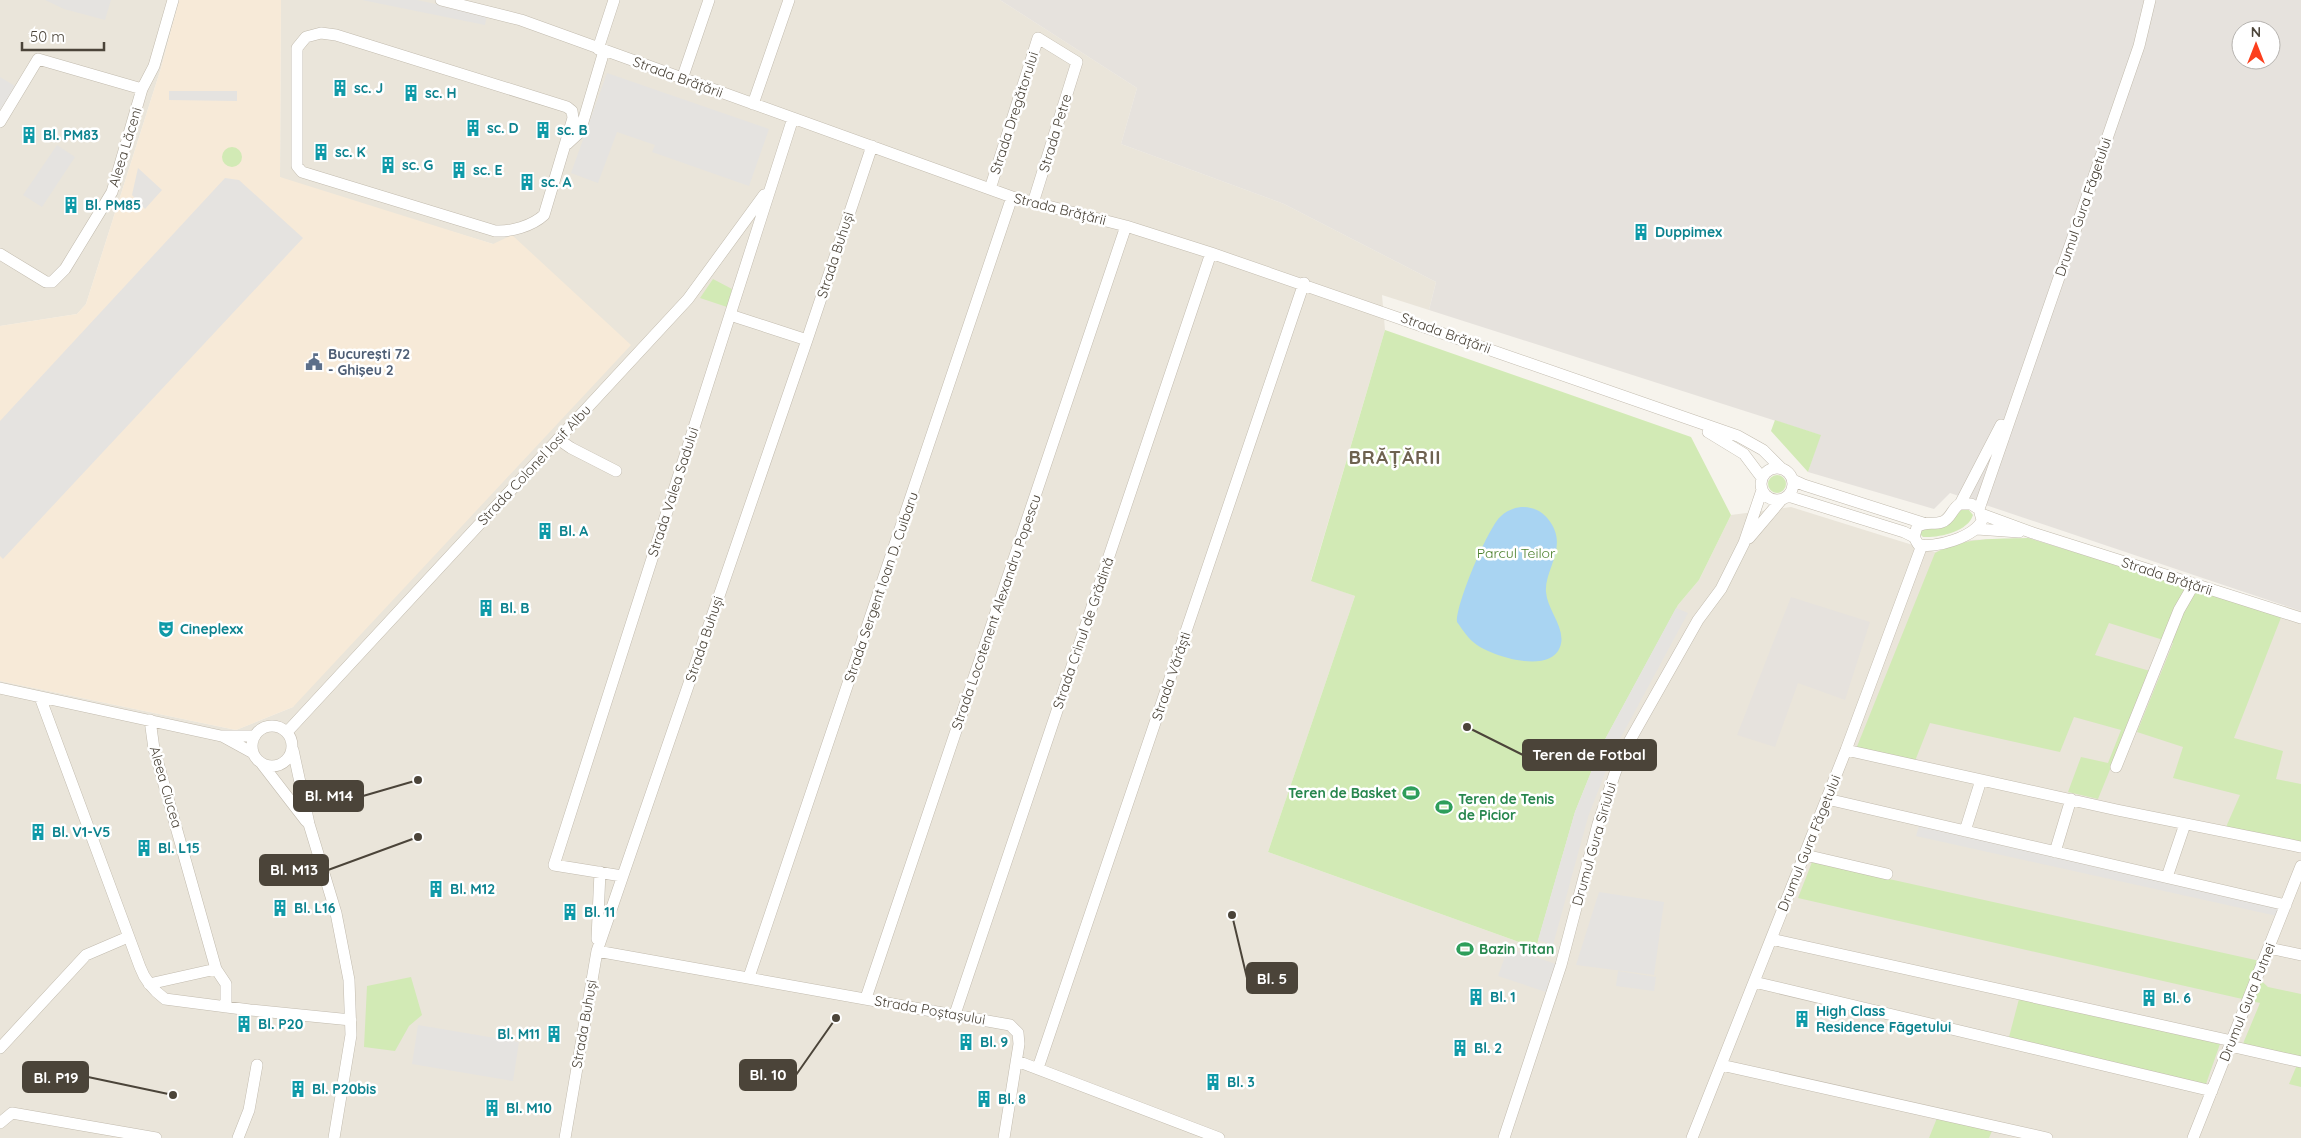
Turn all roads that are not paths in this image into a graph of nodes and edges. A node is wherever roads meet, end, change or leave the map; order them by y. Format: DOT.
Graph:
graph roads {
  1 [pos="173,0"];
  2 [pos="441,0"];
  3 [pos="614,0"];
  4 [pos="709,0"];
  5 [pos="789,0"];
  6 [pos="2144,0"];
  7 [pos="2150,0"];
  8 [pos="2145,23"];
  9 [pos="1038,38"];
  10 [pos="601,49"];
  11 [pos="682,79"];
  12 [pos="142,89"];
  13 [pos="753,104"];
  14 [pos="793,118"];
  15 [pos="0,122"];
  16 [pos="565,146"];
  17 [pos="872,146"];
  18 [pos="770,187"];
  19 [pos="990,189"];
  20 [pos="1012,197"];
  21 [pos="1033,203"];
  22 [pos="1126,226"];
  23 [pos="1211,253"];
  24 [pos="0,254"];
  25 [pos="1304,283"];
  26 [pos="730,314"];
  27 [pos="807,340"];
  28 [pos="2019,390"];
  29 [pos="1681,416"];
  30 [pos="558,439"];
  31 [pos="1782,468"];
  32 [pos="616,471"];
  33 [pos="1762,478"];
  34 [pos="1792,480"];
  35 [pos="1762,490"];
  36 [pos="1785,498"];
  37 [pos="1960,504"];
  38 [pos="1980,512"];
  39 [pos="1923,523"];
  40 [pos="1976,529"];
  41 [pos="2033,534"];
  42 [pos="1918,541"];
  43 [pos="1744,543"];
  44 [pos="2194,584"];
  45 [pos="2301,618"];
  46 [pos="0,688"];
  47 [pos="40,697"];
  48 [pos="150,720"];
  49 [pos="287,732"];
  50 [pos="221,736"];
  51 [pos="255,736"];
  52 [pos="293,750"];
  53 [pos="1846,750"];
  54 [pos="253,752"];
  55 [pos="262,764"];
  56 [pos="2116,767"];
  57 [pos="1981,780"];
  58 [pos="1827,799"];
  59 [pos="2071,800"];
  60 [pos="309,824"];
  61 [pos="2186,824"];
  62 [pos="1965,831"];
  63 [pos="2301,847"];
  64 [pos="2055,852"];
  65 [pos="1804,855"];
  66 [pos="2301,866"];
  67 [pos="600,872"];
  68 [pos="1887,874"];
  69 [pos="622,876"];
  70 [pos="2167,877"];
  71 [pos="2286,905"];
  72 [pos="128,937"];
  73 [pos="1771,939"];
  74 [pos="2269,948"];
  75 [pos="597,951"];
  76 [pos="2301,955"];
  77 [pos="216,970"];
  78 [pos="750,977"];
  79 [pos="1754,982"];
  80 [pos="149,984"];
  81 [pos="866,998"];
  82 [pos="226,1007"];
  83 [pos="955,1014"];
  84 [pos="352,1020"];
  85 [pos="2231,1044"];
  86 [pos="0,1048"];
  87 [pos="1017,1061"];
  88 [pos="2301,1062"];
  89 [pos="257,1065"];
  90 [pos="1721,1065"];
  91 [pos="1038,1068"];
  92 [pos="2212,1091"];
  93 [pos="0,1123"];
  94 [pos="156,1138"];
  95 [pos="238,1138"];
  96 [pos="334,1138"];
  97 [pos="565,1138"];
  98 [pos="1004,1138"];
  99 [pos="1219,1138"];
  100 [pos="1504,1138"];
  101 [pos="1692,1138"];
  102 [pos="2047,1138"];
  103 [pos="2193,1138"];
  1 -- 12 [label="street, Aleea Lăceni"];
  2 -- 10 [label="street, Strada Brățării"];
  3 -- 10 [label="street"];
  4 -- 11 [label="street"];
  5 -- 13 [label="street"];
  6 -- 8 [label="street, Drumul Gura Făgetului"];
  7 -- 8 [label="street, Drumul Gura Făgetului"];
  8 -- 28 [label="street, Drumul Gura Făgetului"];
  9 -- 19 [label="street, Strada Dregătorului"];
  9 -- 21 [label="street, Strada Petre"];
  10 -- 11 [label="street, Strada Brățării"];
  10 -- 16 [label="street"];
  11 -- 13 [label="street, Strada Brățării"];
  12 -- 15 [label="street"];
  12 -- 24 [label="street, Aleea Lăceni"];
  13 -- 14 [label="street, Strada Brățării"];
  14 -- 17 [label="street, Strada Brățării"];
  14 -- 18 [label="street, Strada Valea Sadului"];
  16 -- 16 [label="street"];
  17 -- 19 [label="street, Strada Brățării"];
  17 -- 27 [label="street, Strada Buhuși"];
  18 -- 26 [label="street, Strada Valea Sadului"];
  18 -- 30 [label="street, Strada Colonel Iosif Albu"];
  19 -- 20 [label="street, Strada Brățării"];
  20 -- 21 [label="street, Strada Brățării"];
  20 -- 78 [label="street, Strada Sergent Ioan D. Cuibaru"];
  21 -- 22 [label="street, Strada Brățării"];
  22 -- 23 [label="street, Strada Brățării"];
  22 -- 81 [label="street, Strada Locotenent Alexandru Popescu"];
  23 -- 25 [label="street, Strada Brățării"];
  23 -- 83 [label="street, Strada Crinul de Grădină"];
  25 -- 29 [label="street, Strada Brățării"];
  25 -- 91 [label="street, Strada Vărăști"];
  26 -- 27 [label="street"];
  26 -- 67 [label="street, Strada Valea Sadului"];
  27 -- 69 [label="street, Strada Buhuși"];
  28 -- 37 [label="street, Drumul Gura Făgetului"];
  28 -- 38 [label="street, Drumul Gura Făgetului"];
  29 -- 31 [label="street, Strada Brățării"];
  29 -- 33 [label="street, Strada Brățării"];
  30 -- 32 [label="street"];
  30 -- 49 [label="street, Strada Colonel Iosif Albu"];
  31 -- 33 [label="street"];
  31 -- 34 [label="street"];
  33 -- 35 [label="street"];
  34 -- 36 [label="street"];
  34 -- 39 [label="street"];
  35 -- 36 [label="street"];
  35 -- 43 [label="street, Drumul Gura Siriului"];
  36 -- 42 [label="street"];
  36 -- 43 [label="street, Drumul Gura Siriului"];
  37 -- 38 [label="street, Strada Brățării"];
  37 -- 39 [label="street, Drumul Gura Făgetului"];
  38 -- 40 [label="street, Drumul Gura Făgetului"];
  38 -- 41 [label="street, Strada Brățării"];
  39 -- 42 [label="street, Drumul Gura Făgetului"];
  40 -- 41 [label="street, Strada Brățării"];
  40 -- 42 [label="street"];
  41 -- 44 [label="street, Strada Brățării"];
  42 -- 53 [label="street, Drumul Gura Făgetului"];
  43 -- 100 [label="street, Drumul Gura Siriului"];
  44 -- 45 [label="street, Strada Brățării"];
  44 -- 56 [label="street"];
  46 -- 47 [label="street"];
  47 -- 48 [label="street"];
  47 -- 72 [label="street"];
  48 -- 50 [label="street"];
  48 -- 77 [label="street, Aleea Ciucea"];
  49 -- 51 [label="street"];
  49 -- 52 [label="street"];
  50 -- 51 [label="street"];
  50 -- 54 [label="street"];
  51 -- 54 [label="street"];
  52 -- 55 [label="street"];
  52 -- 60 [label="street"];
  53 -- 57 [label="street"];
  53 -- 58 [label="street, Drumul Gura Făgetului"];
  54 -- 55 [label="street"];
  55 -- 60 [label="street"];
  57 -- 59 [label="street"];
  57 -- 62 [label="street"];
  58 -- 62 [label="street"];
  58 -- 65 [label="street, Drumul Gura Făgetului"];
  59 -- 61 [label="street"];
  59 -- 64 [label="street"];
  60 -- 84 [label="street"];
  61 -- 63 [label="street"];
  61 -- 70 [label="street"];
  62 -- 64 [label="street"];
  64 -- 70 [label="street"];
  65 -- 68 [label="street"];
  65 -- 73 [label="street, Drumul Gura Făgetului"];
  66 -- 71 [label="street, Drumul Gura Putnei"];
  67 -- 69 [label="street"];
  67 -- 75 [label="street"];
  69 -- 75 [label="street, Strada Buhuși"];
  70 -- 71 [label="street"];
  71 -- 74 [label="street, Drumul Gura Putnei"];
  72 -- 80 [label="street"];
  72 -- 86 [label="street"];
  73 -- 79 [label="street, Drumul Gura Făgetului"];
  73 -- 85 [label="street"];
  74 -- 76 [label="street"];
  74 -- 85 [label="street, Drumul Gura Putnei"];
  75 -- 78 [label="street, Strada Poștașului"];
  75 -- 97 [label="street, Strada Buhuși"];
  77 -- 80 [label="street"];
  77 -- 82 [label="street, Aleea Ciucea"];
  78 -- 81 [label="street, Strada Poștașului"];
  79 -- 90 [label="street, Drumul Gura Făgetului"];
  79 -- 92 [label="street"];
  80 -- 82 [label="street"];
  81 -- 83 [label="street, Strada Poștașului"];
  82 -- 84 [label="street"];
  83 -- 87 [label="street, Strada Poștașului"];
  84 -- 96 [label="street"];
  85 -- 88 [label="street"];
  85 -- 92 [label="street, Drumul Gura Putnei"];
  87 -- 91 [label="street"];
  87 -- 98 [label="street, Strada Poștașului"];
  89 -- 95 [label="street"];
  90 -- 101 [label="street, Drumul Gura Făgetului"];
  90 -- 102 [label="street"];
  91 -- 99 [label="street"];
  92 -- 103 [label="street, Drumul Gura Putnei"];
  93 -- 94 [label="street"];
}
